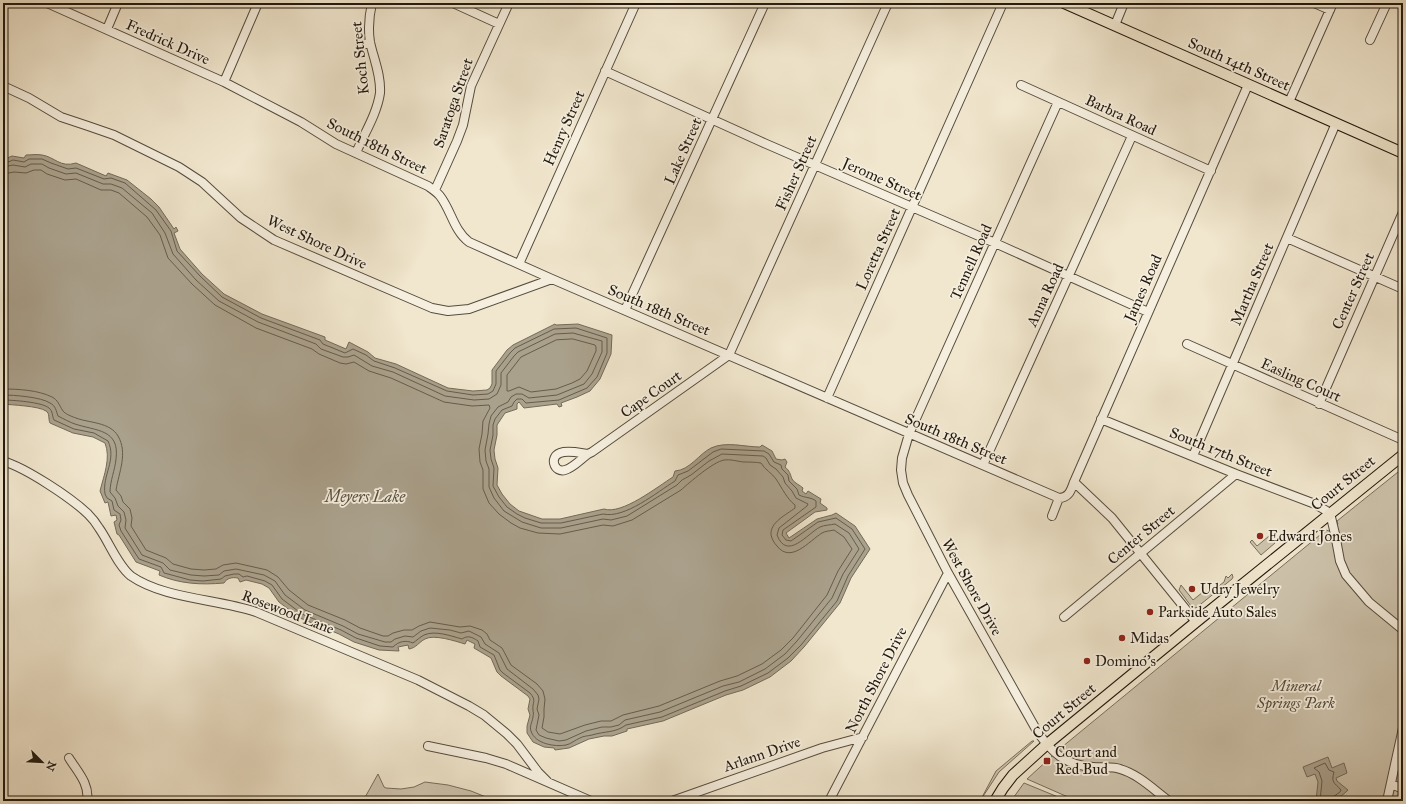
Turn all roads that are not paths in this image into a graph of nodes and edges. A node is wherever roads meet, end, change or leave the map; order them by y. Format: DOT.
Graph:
graph roads {
  1 [pos="47,3"];
  2 [pos="118,3"];
  3 [pos="258,3"];
  4 [pos="372,3"];
  5 [pos="453,3"];
  6 [pos="509,3"];
  7 [pos="636,3"];
  8 [pos="764,3"];
  9 [pos="888,3"];
  10 [pos="1003,3"];
  11 [pos="1064,3"];
  12 [pos="1124,3"];
  13 [pos="1314,3"];
  14 [pos="1387,3"];
  15 [pos="1331,6"];
  16 [pos="498,24"];
  17 [pos="1115,25"];
  18 [pos="107,29"];
  19 [pos="1370,40"];
  20 [pos="370,42"];
  21 [pos="360,44"];
  22 [pos="605,71"];
  23 [pos="224,82"];
  24 [pos="1021,85"];
  25 [pos="1248,85"];
  26 [pos="3,86"];
  27 [pos="1058,102"];
  28 [pos="1289,102"];
  29 [pos="277,109"];
  30 [pos="712,119"];
  31 [pos="1336,123"];
  32 [pos="1132,136"];
  33 [pos="356,153"];
  34 [pos="1403,153"];
  35 [pos="815,165"];
  36 [pos="1211,171"];
  37 [pos="435,190"];
  38 [pos="912,207"];
  39 [pos="1403,212"];
  40 [pos="1287,238"];
  41 [pos="995,243"];
  42 [pos="519,264"];
  43 [pos="1069,276"];
  44 [pos="1375,277"];
  45 [pos="552,279"];
  46 [pos="1403,289"];
  47 [pos="626,310"];
  48 [pos="1148,312"];
  49 [pos="1187,344"];
  50 [pos="728,355"];
  51 [pos="1232,364"];
  52 [pos="827,398"];
  53 [pos="1319,404"];
  54 [pos="1101,419"];
  55 [pos="909,434"];
  56 [pos="1403,440"];
  57 [pos="588,454"];
  58 [pos="1403,455"];
  59 [pos="1193,456"];
  60 [pos="3,461"];
  61 [pos="983,465"];
  62 [pos="1236,474"];
  63 [pos="1074,482"];
  64 [pos="1059,498"];
  65 [pos="1330,513"];
  66 [pos="1052,516"];
  67 [pos="1140,553"];
  68 [pos="948,573"];
  69 [pos="1064,617"];
  70 [pos="1196,622"];
  71 [pos="1403,630"];
  72 [pos="1403,728"];
  73 [pos="863,737"];
  74 [pos="1046,745"];
  75 [pos="428,746"];
  76 [pos="69,758"];
  77 [pos="547,781"];
  78 [pos="1391,784"];
  79 [pos="1403,789"];
  80 [pos="87,801"];
  81 [pos="591,801"];
  82 [pos="672,801"];
  83 [pos="829,801"];
  84 [pos="995,801"];
  85 [pos="1169,801"];
  86 [pos="1387,801"];
  1 -- 18 [label="street, Fredrick Drive"];
  2 -- 18 [label="street"];
  3 -- 23 [label="street"];
  4 -- 20 [label="street, Koch Street"];
  5 -- 16 [label="street"];
  6 -- 16 [label="street, Saratoga Street"];
  7 -- 22 [label="street, Henry Street"];
  8 -- 30 [label="street, Lake Street"];
  9 -- 35 [label="street, Fisher Street"];
  10 -- 38 [label="street, Loretta Street"];
  11 -- 17 [label="main road, South 14th Street"];
  12 -- 17 [label="street"];
  13 -- 15 [label="street"];
  14 -- 19 [label="street"];
  15 -- 28 [label="street"];
  16 -- 37 [label="street, Saratoga Street"];
  17 -- 25 [label="main road, South 14th Street"];
  18 -- 23 [label="street, Fredrick Drive"];
  20 -- 21 [label="street"];
  20 -- 33 [label="street, Koch Street"];
  22 -- 30 [label="street, Jerome Street"];
  22 -- 42 [label="street, Henry Street"];
  23 -- 29 [label="street, Fredrick Drive"];
  24 -- 27 [label="street, Barbra Road"];
  25 -- 28 [label="main road, South 14th Street"];
  25 -- 36 [label="street, James Road"];
  26 -- 45 [label="street, West Shore Drive"];
  27 -- 32 [label="street, Barbra Road"];
  27 -- 41 [label="street, Tennell Road"];
  28 -- 31 [label="main road, South 14th Street"];
  29 -- 33 [label="street, South 18th Street"];
  30 -- 35 [label="street, Jerome Street"];
  30 -- 47 [label="street, Lake Street"];
  31 -- 34 [label="main road, South 14th Street"];
  31 -- 40 [label="street, Martha Street"];
  32 -- 36 [label="street, Barbra Road"];
  32 -- 43 [label="street, Anna Road"];
  33 -- 37 [label="street, South 18th Street"];
  35 -- 38 [label="street, Jerome Street"];
  35 -- 50 [label="street, Fisher Street"];
  36 -- 48 [label="street, James Road"];
  37 -- 42 [label="street, South 18th Street"];
  38 -- 41 [label="street, Jerome Street"];
  38 -- 52 [label="street, Loretta Street"];
  39 -- 44 [label="street, Center Street"];
  40 -- 44 [label="street"];
  40 -- 51 [label="street, Martha Street"];
  41 -- 43 [label="street, Jerome Street"];
  41 -- 55 [label="street, Tennell Road"];
  42 -- 45 [label="street, South 18th Street"];
  43 -- 48 [label="street, Jerome Street"];
  43 -- 61 [label="street, Anna Road"];
  44 -- 46 [label="street"];
  44 -- 53 [label="street, Center Street"];
  45 -- 47 [label="street, South 18th Street"];
  47 -- 50 [label="street, South 18th Street"];
  48 -- 54 [label="street, James Road"];
  49 -- 51 [label="street, Easling Court"];
  50 -- 52 [label="street, South 18th Street"];
  50 -- 57 [label="street, Cape Court"];
  51 -- 53 [label="street, Easling Court"];
  51 -- 59 [label="street, Martha Street"];
  52 -- 55 [label="street, South 18th Street"];
  53 -- 56 [label="street, Easling Court"];
  54 -- 59 [label="street, South 17th Street"];
  54 -- 63 [label="street, James Road"];
  55 -- 61 [label="street, South 18th Street"];
  55 -- 68 [label="street, West Shore Drive"];
  58 -- 65 [label="main road, Court Street"];
  59 -- 62 [label="street, South 17th Street"];
  60 -- 77 [label="street, Rosewood Lane"];
  61 -- 64 [label="street, South 18th Street"];
  62 -- 65 [label="street, South 17th Street"];
  62 -- 67 [label="street, Center Street"];
  63 -- 64 [label="street, James Road"];
  63 -- 67 [label="street"];
  64 -- 66 [label="street"];
  65 -- 70 [label="main road, Court Street"];
  65 -- 71 [label="street"];
  67 -- 69 [label="street, Center Street"];
  67 -- 70 [label="street"];
  68 -- 73 [label="street, North Shore Drive"];
  68 -- 74 [label="street, West Shore Drive"];
  70 -- 74 [label="main road, Court Street"];
  72 -- 78 [label="street"];
  73 -- 82 [label="street, Arlann Drive"];
  73 -- 83 [label="street, North Shore Drive"];
  74 -- 84 [label="main road, Court Street"];
  74 -- 85 [label="street, West Shore Drive"];
  75 -- 77 [label="street"];
  76 -- 80 [label="street"];
  77 -- 81 [label="street"];
  78 -- 79 [label="street"];
  78 -- 86 [label="street"];
}
